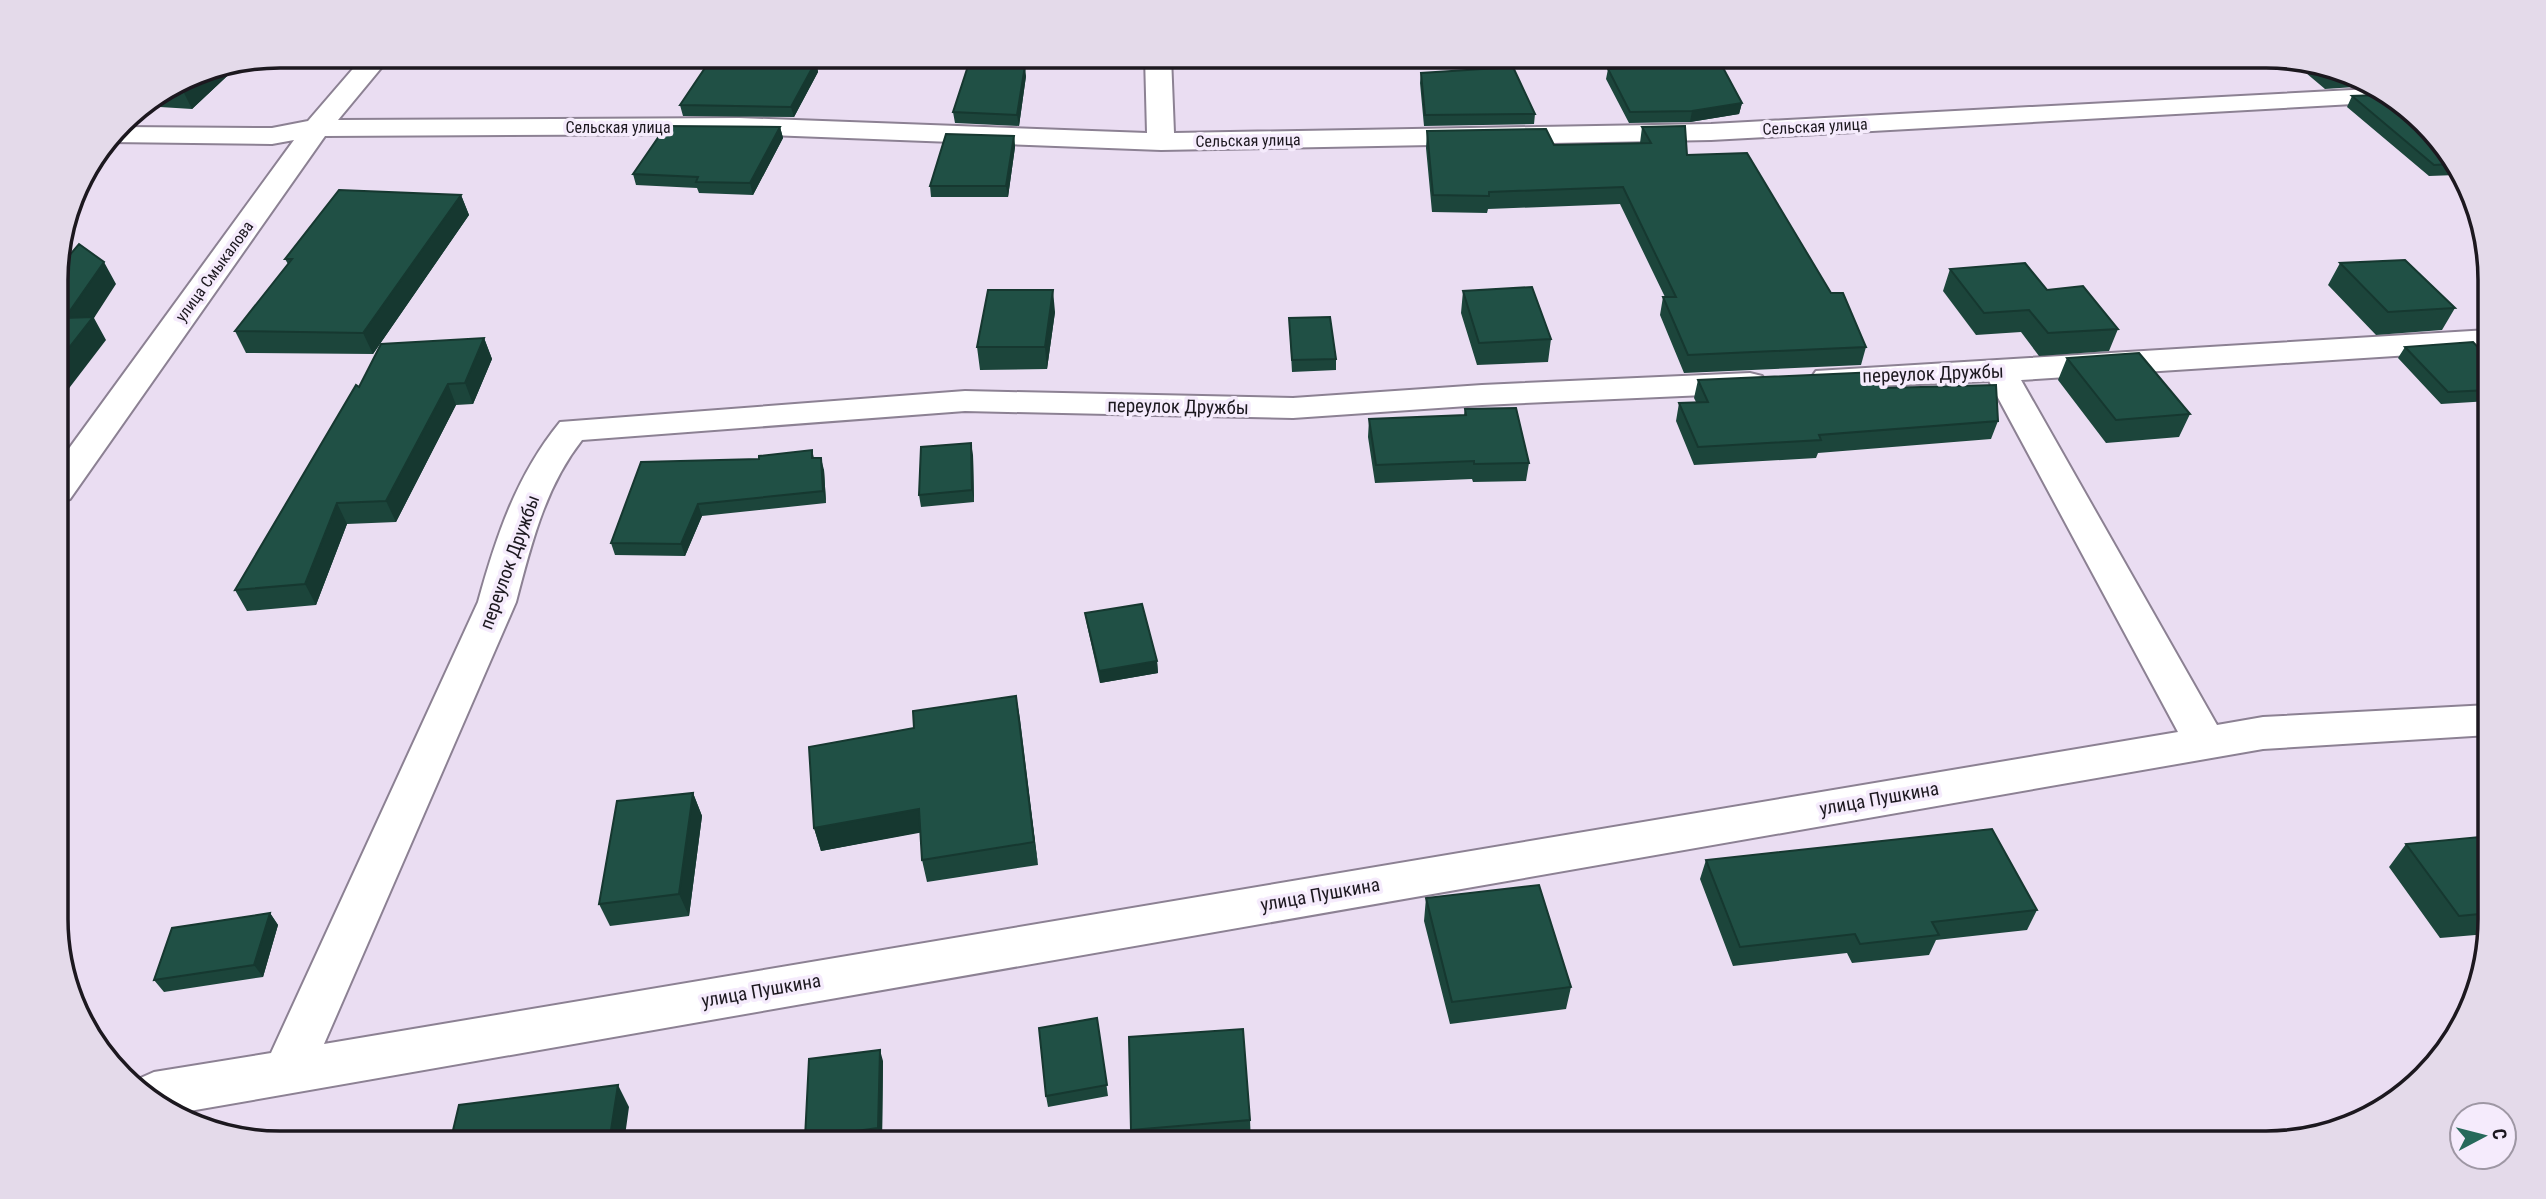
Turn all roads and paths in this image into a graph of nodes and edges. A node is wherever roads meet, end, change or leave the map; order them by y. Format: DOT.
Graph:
graph roads {
  1 [pos="368,68"];
  2 [pos="1158,68"];
  3 [pos="2371,97"];
  4 [pos="317,128"];
  5 [pos="127,135"];
  6 [pos="1161,142"];
  7 [pos="2478,341"];
  8 [pos="2000,370"];
  9 [pos="69,475"];
  10 [pos="2478,721"];
  11 [pos="2205,743"];
  12 [pos="287,1072"];
  13 [pos="161,1094"];
  1 -- 4 [label="street, улица Смыкалова"];
  2 -- 6 [label="street"];
  3 -- 6 [label="street, Сельская улица"];
  4 -- 5 [label="street, Сельская улица"];
  4 -- 6 [label="street, Сельская улица"];
  4 -- 9 [label="street, улица Смыкалова"];
  7 -- 8 [label="street, переулок Дружбы"];
  8 -- 11 [label="street"];
  8 -- 12 [label="street, переулок Дружбы"];
  10 -- 11 [label="street, улица Пушкина"];
  11 -- 12 [label="street, улица Пушкина"];
  12 -- 13 [label="street, улица Пушкина"];
}
